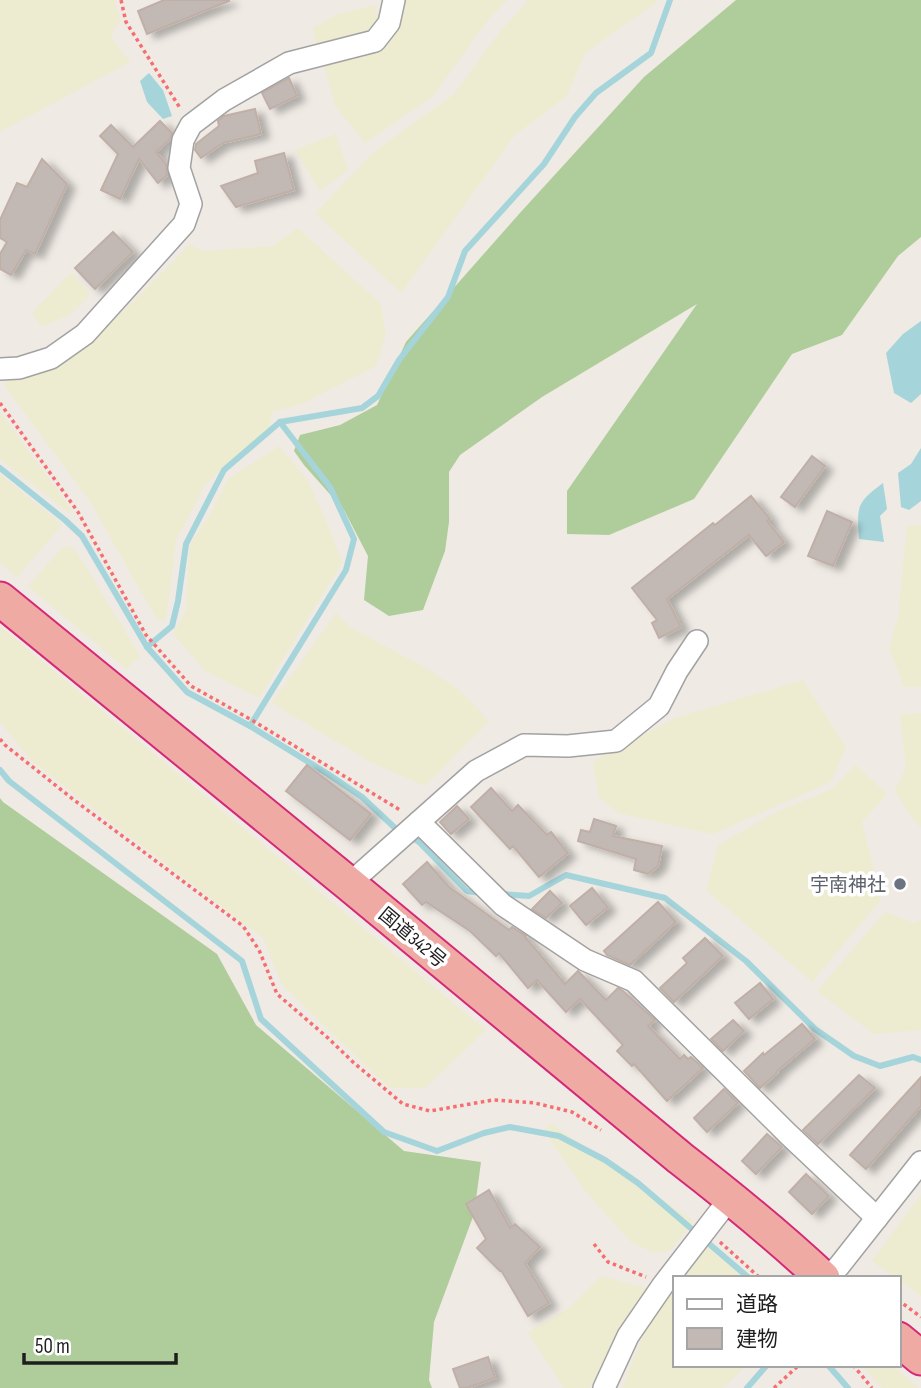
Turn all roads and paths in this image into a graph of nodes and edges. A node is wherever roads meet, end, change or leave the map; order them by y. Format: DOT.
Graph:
graph roads {
  1 [pos="121,0"];
  2 [pos="394,0"];
  3 [pos="191,125"];
  4 [pos="0,369"];
  5 [pos="0,403"];
  6 [pos="0,599"];
  7 [pos="697,640"];
  8 [pos="0,739"];
  9 [pos="419,822"];
  10 [pos="349,884"];
  11 [pos="604,1131"];
  12 [pos="921,1162"];
  13 [pos="731,1197"];
  14 [pos="877,1218"];
  15 [pos="706,1230"];
  16 [pos="594,1244"];
  17 [pos="758,1276"];
  18 [pos="823,1276"];
  19 [pos="827,1276"];
  20 [pos="663,1285"];
  21 [pos="900,1301"];
  22 [pos="921,1317"];
  23 [pos="900,1341"];
  24 [pos="921,1358"];
  25 [pos="797,1367"];
  26 [pos="855,1367"];
  27 [pos="604,1388"];
  28 [pos="774,1388"];
  29 [pos="872,1388"];
  1 -- 3 [label="path"];
  2 -- 3 [label="street"];
  3 -- 4 [label="street"];
  5 -- 9 [label="path"];
  6 -- 10 [label="highway, 国道342号"];
  7 -- 9 [label="street"];
  8 -- 11 [label="path"];
  9 -- 10 [label="street"];
  9 -- 14 [label="street"];
  10 -- 13 [label="highway, 国道342号"];
  12 -- 14 [label="street"];
  13 -- 15 [label="street"];
  13 -- 18 [label="highway, 国道342号"];
  14 -- 19 [label="street"];
  15 -- 17 [label="path"];
  15 -- 20 [label="street"];
  16 -- 20 [label="path"];
  20 -- 27 [label="street"];
  21 -- 22 [label="path"];
  23 -- 24 [label="highway"];
  25 -- 28 [label="path"];
  26 -- 29 [label="path"];
}
